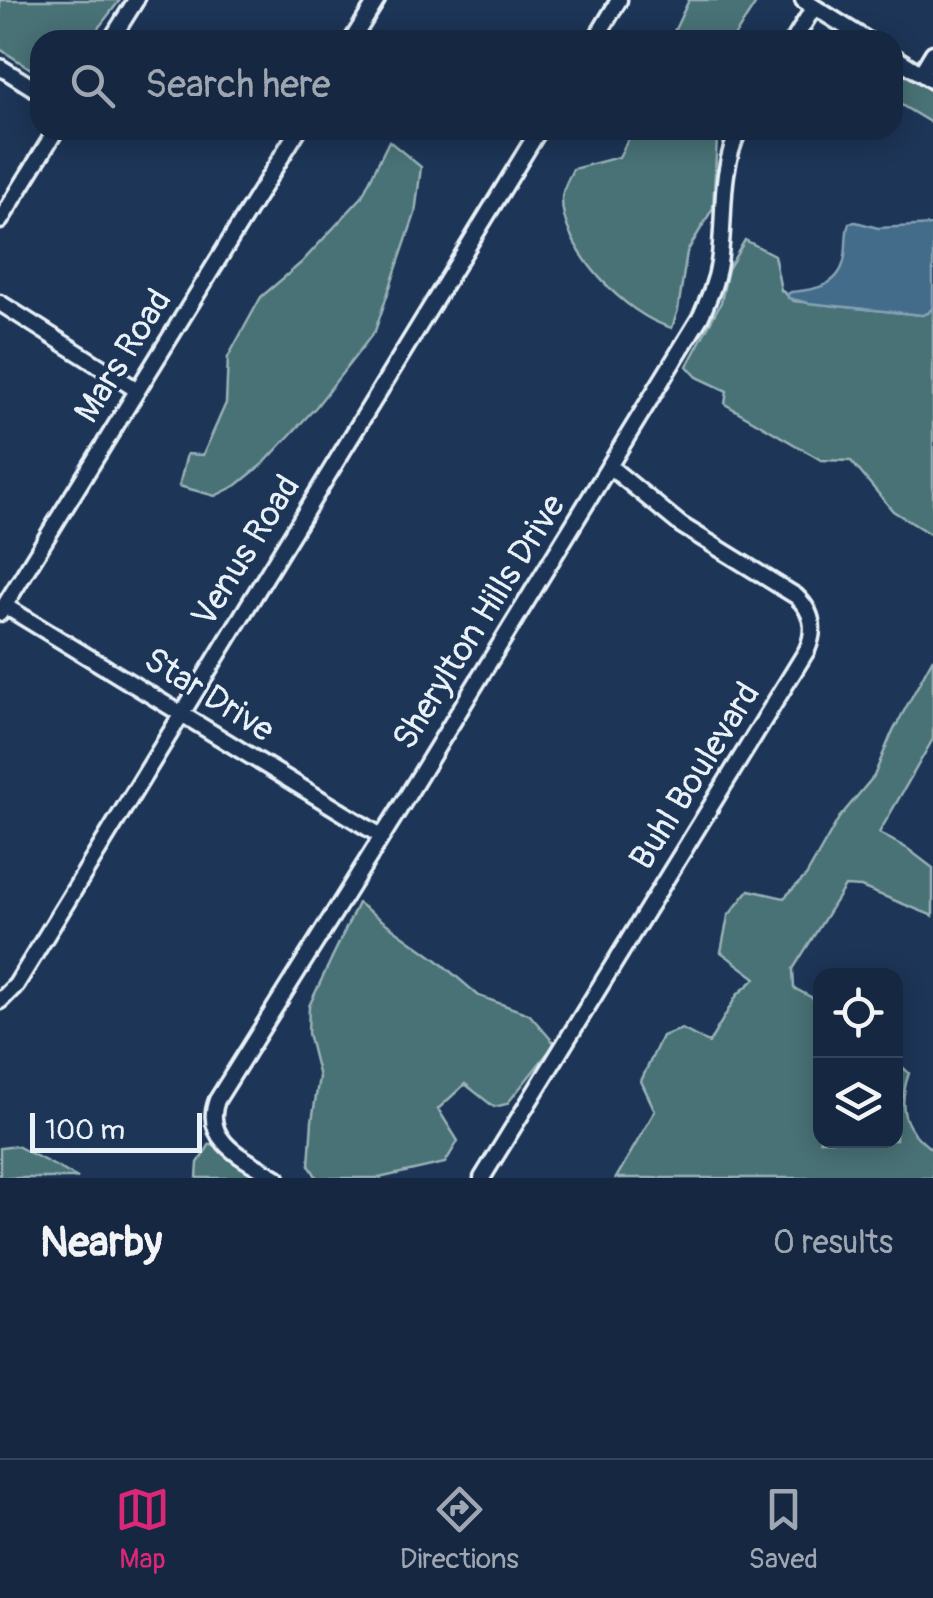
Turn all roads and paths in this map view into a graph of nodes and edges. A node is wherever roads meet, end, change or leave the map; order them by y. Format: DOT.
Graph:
graph roads {
  1 [pos="136,0"];
  2 [pos="376,0"];
  3 [pos="620,0"];
  4 [pos="808,4"];
  5 [pos="118,30"];
  6 [pos="358,30"];
  7 [pos="600,30"];
  8 [pos="798,30"];
  9 [pos="851,30"];
  10 [pos="933,53"];
  11 [pos="903,62"];
  12 [pos="0,68"];
  13 [pos="927,77"];
  14 [pos="30,86"];
  15 [pos="50,140"];
  16 [pos="292,140"];
  17 [pos="533,140"];
  18 [pos="736,140"];
  19 [pos="0,221"];
  20 [pos="0,303"];
  21 [pos="137,390"];
  22 [pos="609,466"];
  23 [pos="2,609"];
  24 [pos="180,714"];
  25 [pos="381,836"];
  26 [pos="0,1001"];
  27 [pos="277,1178"];
  28 [pos="482,1178"];
  1 -- 5 [label="street"];
  2 -- 6 [label="street"];
  3 -- 7 [label="street"];
  4 -- 8 [label="street"];
  4 -- 9 [label="street"];
  10 -- 13 [label="street"];
  11 -- 13 [label="street"];
  12 -- 14 [label="street"];
  15 -- 19 [label="street"];
  16 -- 21 [label="street, Mars Road"];
  17 -- 24 [label="street, Venus Road"];
  18 -- 22 [label="street, Sherylton Hills Drive"];
  20 -- 21 [label="street"];
  21 -- 23 [label="street, Mars Road"];
  22 -- 25 [label="street, Sherylton Hills Drive"];
  22 -- 28 [label="street, Buhl Boulevard"];
  23 -- 24 [label="street, Star Drive"];
  24 -- 25 [label="street, Star Drive"];
  24 -- 26 [label="street, Venus Road"];
  25 -- 27 [label="street, Sherylton Hills Drive"];
}
